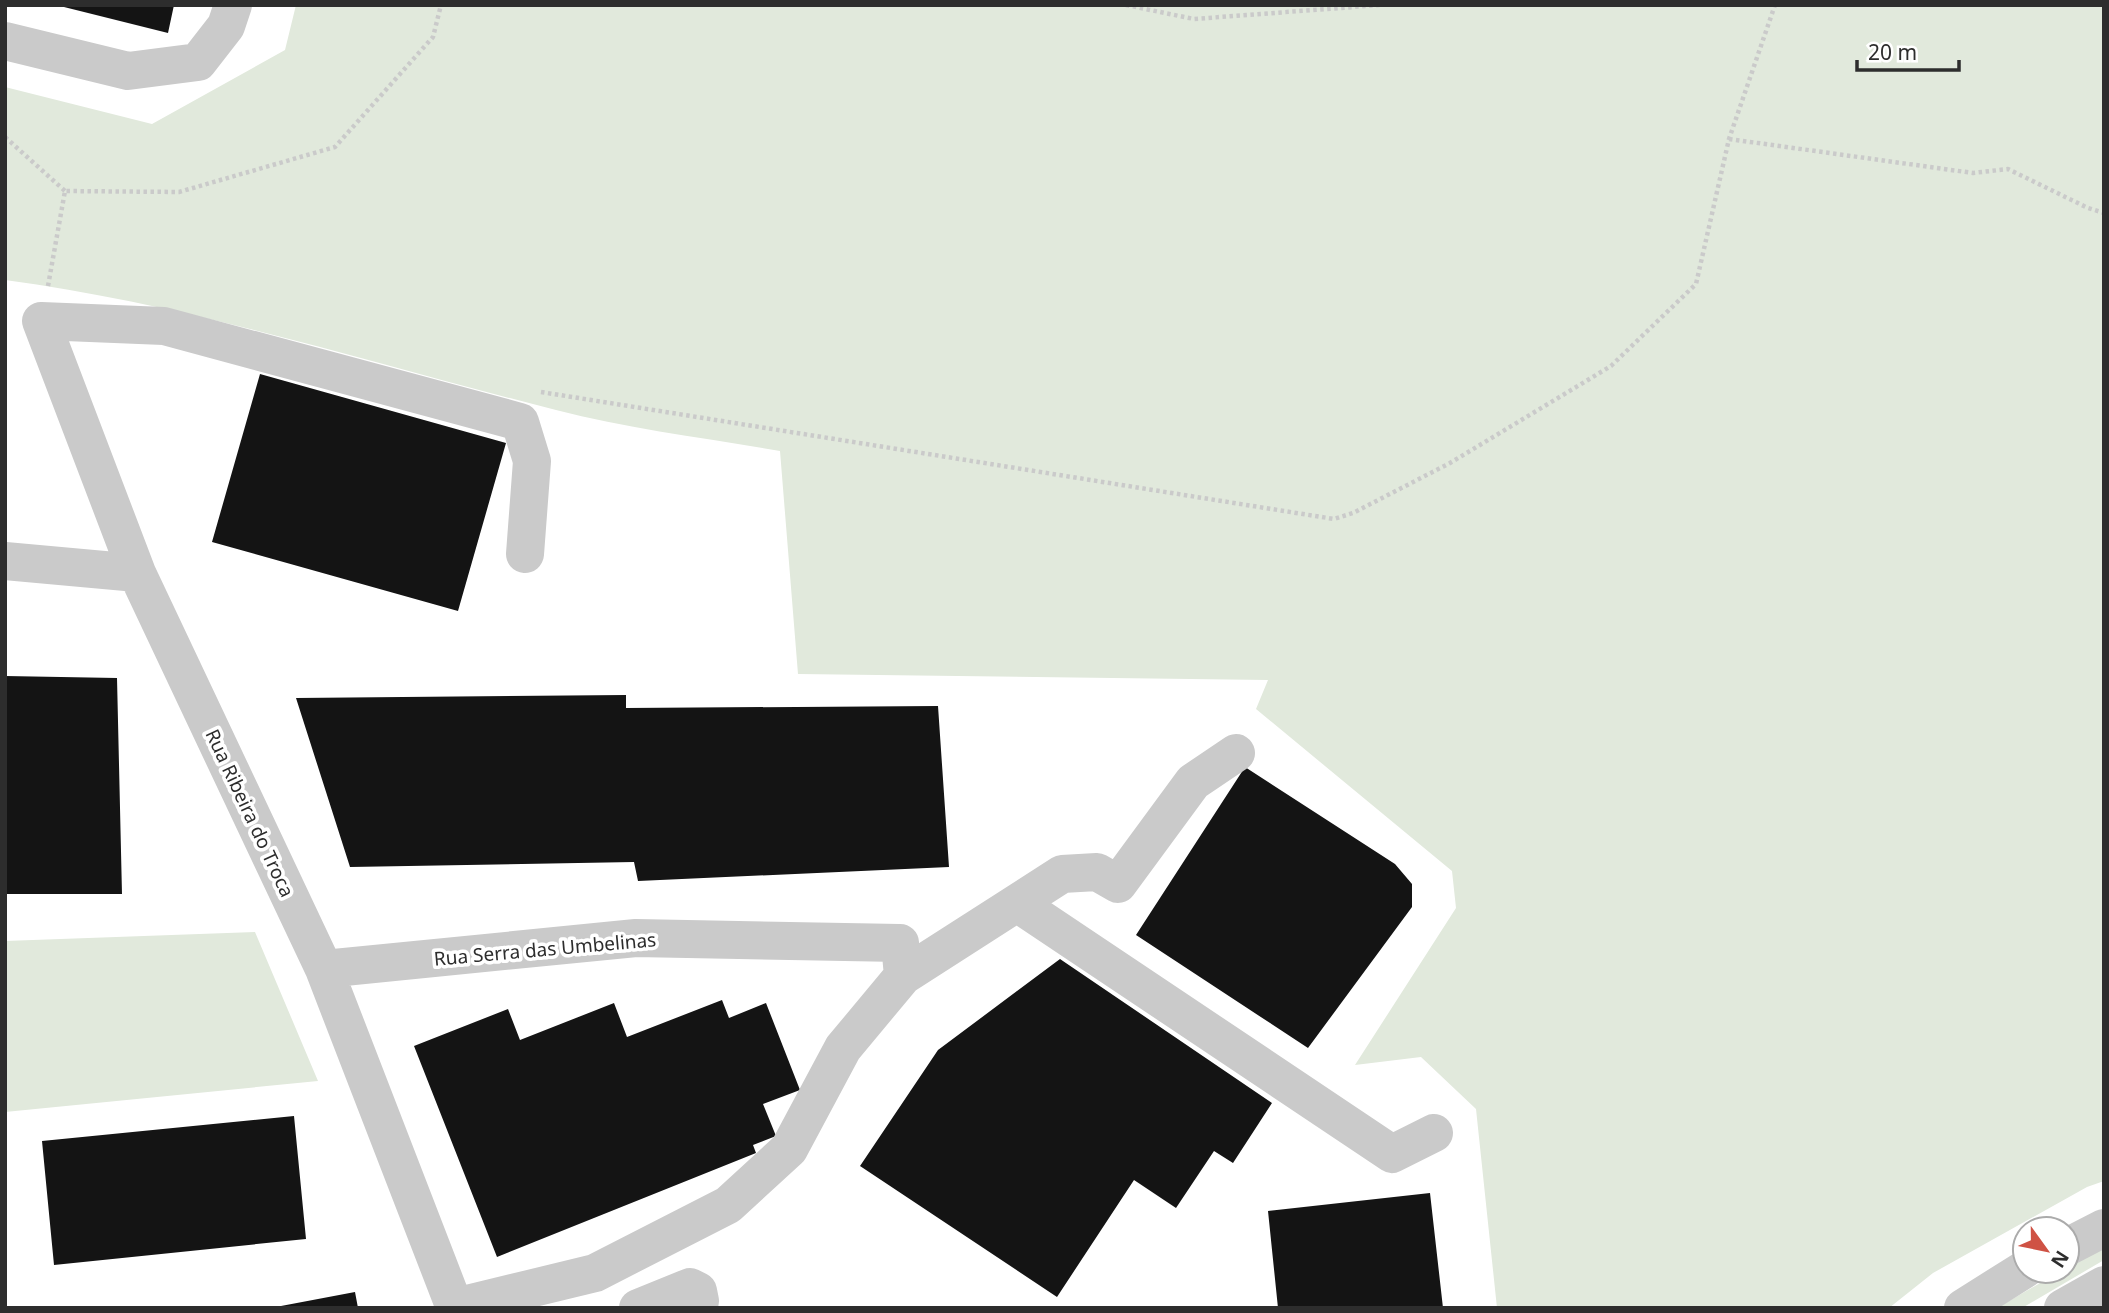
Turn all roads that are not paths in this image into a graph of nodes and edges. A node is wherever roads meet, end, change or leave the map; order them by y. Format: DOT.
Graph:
graph roads {
  1 [pos="233,5"];
  2 [pos="5,41"];
  3 [pos="525,554"];
  4 [pos="5,561"];
  5 [pos="137,573"];
  6 [pos="1236,754"];
  7 [pos="1017,903"];
  8 [pos="324,970"];
  9 [pos="903,976"];
  10 [pos="1434,1133"];
  11 [pos="2104,1228"];
  12 [pos="2081,1240"];
  13 [pos="2011,1278"];
  14 [pos="2104,1285"];
  15 [pos="455,1307"];
  16 [pos="638,1308"];
  17 [pos="696,1308"];
  18 [pos="1963,1308"];
  19 [pos="2063,1308"];
  1 -- 2 [label="street"];
  3 -- 5 [label="street, Rua Ribeira do Troca"];
  4 -- 5 [label="street"];
  5 -- 8 [label="street, Rua Ribeira do Troca"];
  6 -- 7 [label="street"];
  7 -- 9 [label="street"];
  7 -- 10 [label="street"];
  8 -- 9 [label="street, Rua Serra das Umbelinas"];
  8 -- 15 [label="street, Rua Ribeira do Troca"];
  9 -- 15 [label="street"];
  11 -- 12 [label="street"];
  13 -- 18 [label="street"];
  14 -- 19 [label="street"];
  16 -- 17 [label="street"];
}
